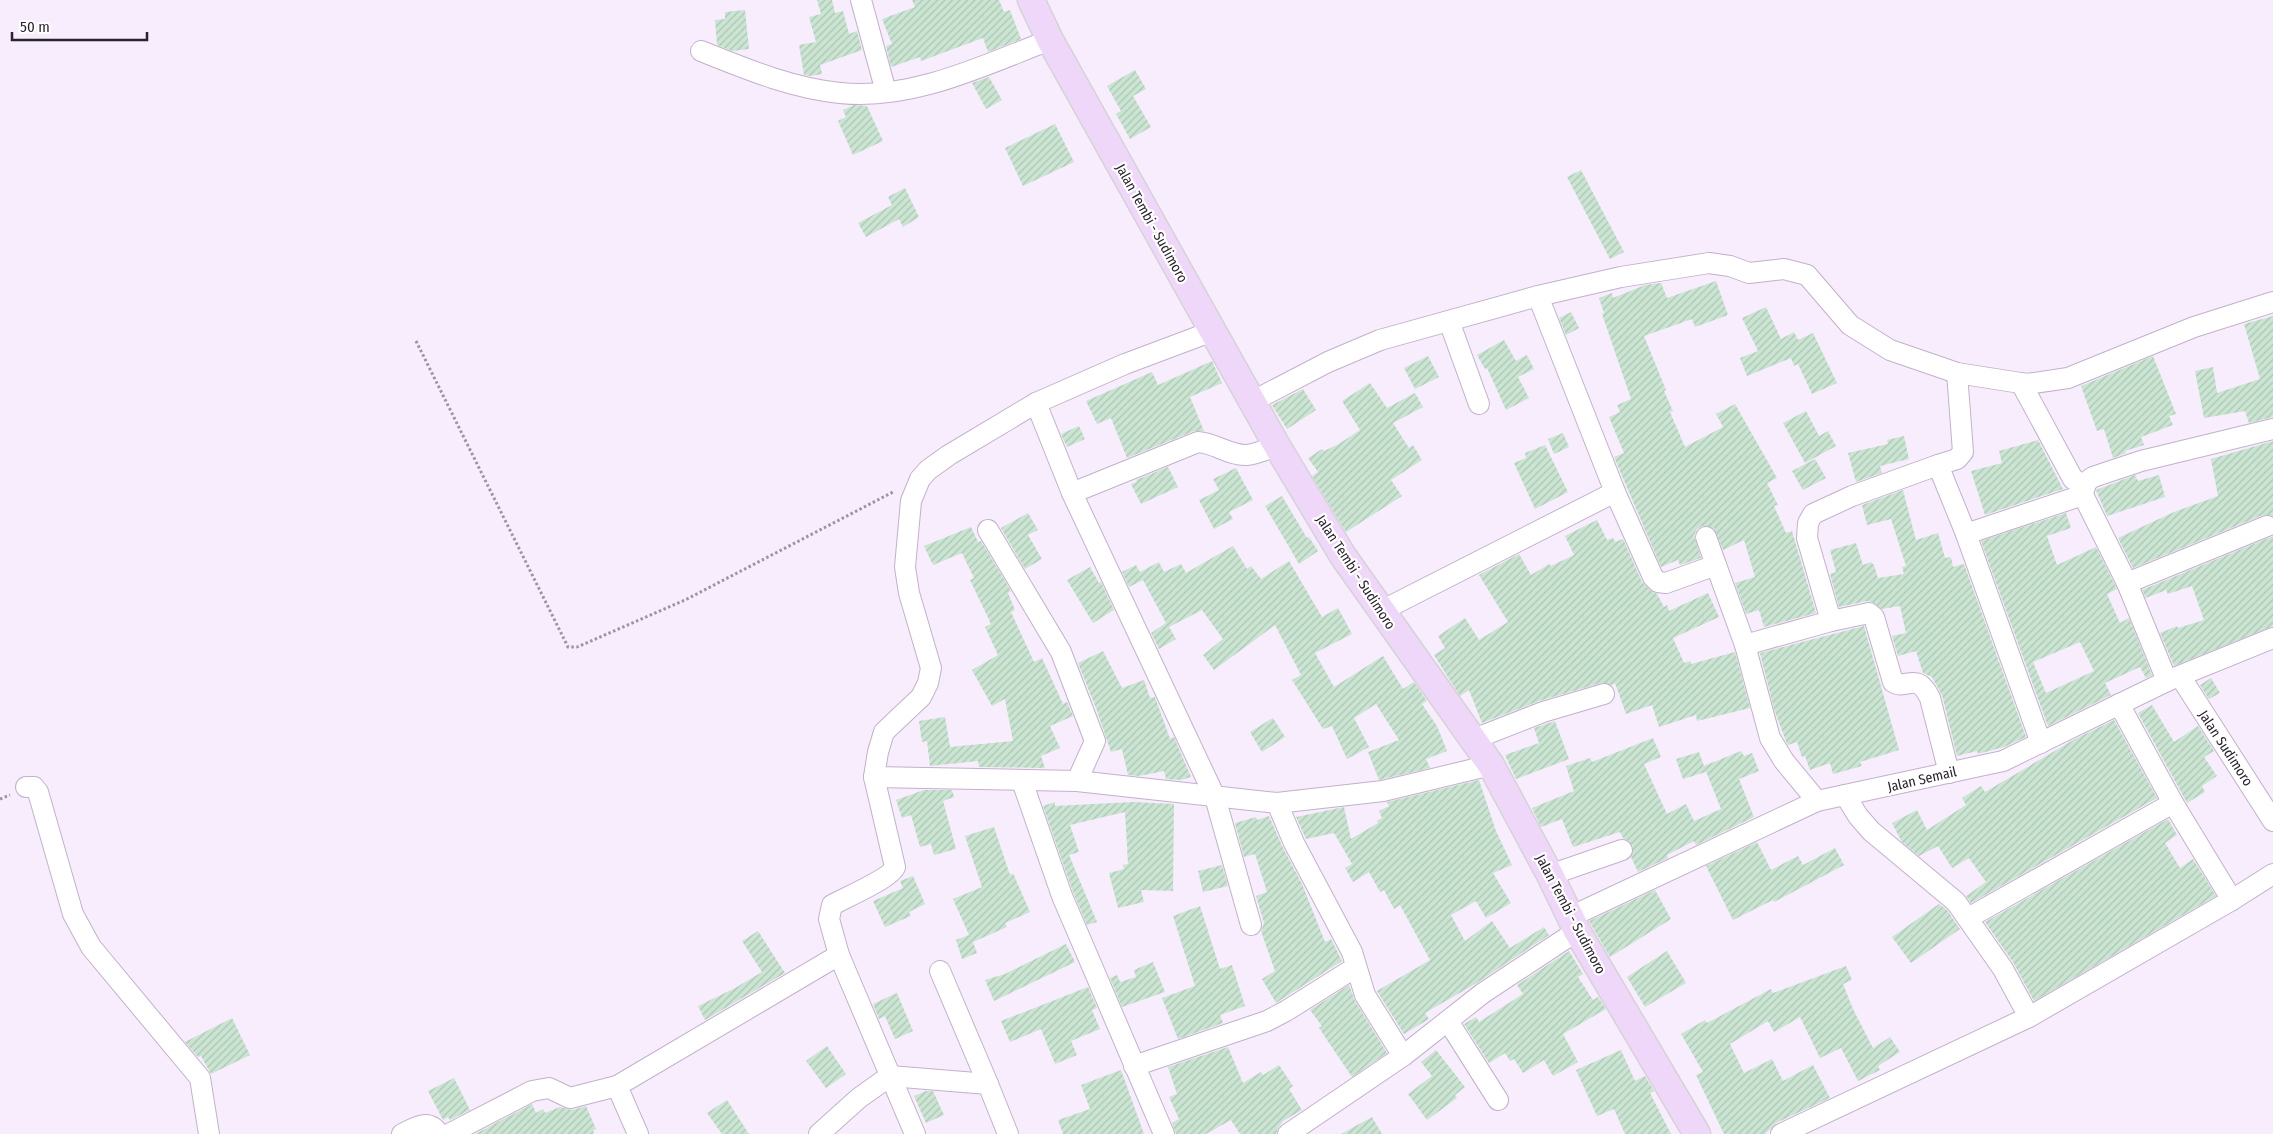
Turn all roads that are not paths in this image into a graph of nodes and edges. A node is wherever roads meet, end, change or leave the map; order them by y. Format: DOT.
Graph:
graph roads {
  1 [pos="861,0"];
  2 [pos="1031,0"];
  3 [pos="1050,40"];
  4 [pos="702,51"];
  5 [pos="886,92"];
  6 [pos="1538,296"];
  7 [pos="2273,302"];
  8 [pos="1450,321"];
  9 [pos="1213,332"];
  10 [pos="1958,373"];
  11 [pos="2021,383"];
  12 [pos="1253,402"];
  13 [pos="1036,403"];
  14 [pos="1479,404"];
  15 [pos="2273,430"];
  16 [pos="1277,446"];
  17 [pos="1938,465"];
  18 [pos="2084,490"];
  19 [pos="1615,492"];
  20 [pos="1072,493"];
  21 [pos="2267,526"];
  22 [pos="988,530"];
  23 [pos="1966,534"];
  24 [pos="1706,538"];
  25 [pos="1716,565"];
  26 [pos="2127,583"];
  27 [pos="1381,611"];
  28 [pos="1830,621"];
  29 [pos="2273,638"];
  30 [pos="1745,645"];
  31 [pos="2174,679"];
  32 [pos="1604,694"];
  33 [pos="2119,704"];
  34 [pos="1474,739"];
  35 [pos="2041,743"];
  36 [pos="1491,765"];
  37 [pos="1949,772"];
  38 [pos="874,776"];
  39 [pos="1022,780"];
  40 [pos="1077,781"];
  41 [pos="26,787"];
  42 [pos="1845,795"];
  43 [pos="1215,797"];
  44 [pos="1817,802"];
  45 [pos="2173,803"];
  46 [pos="1277,804"];
  47 [pos="2273,821"];
  48 [pos="1622,850"];
  49 [pos="2273,874"];
  50 [pos="1550,875"];
  51 [pos="2232,900"];
  52 [pos="1968,918"];
  53 [pos="1573,924"];
  54 [pos="1251,925"];
  55 [pos="839,955"];
  56 [pos="1356,967"];
  57 [pos="940,971"];
  58 [pos="2029,1017"];
  59 [pos="1448,1021"];
  60 [pos="1403,1056"];
  61 [pos="1134,1066"];
  62 [pos="890,1076"];
  63 [pos="988,1084"];
  64 [pos="617,1086"];
  65 [pos="1498,1100"];
  66 [pos="209,1134"];
  67 [pos="402,1134"];
  68 [pos="439,1134"];
  69 [pos="449,1134"];
  70 [pos="638,1134"];
  71 [pos="819,1134"];
  72 [pos="915,1134"];
  73 [pos="1008,1134"];
  74 [pos="1164,1134"];
  75 [pos="1288,1134"];
  76 [pos="1697,1134"];
  77 [pos="1781,1134"];
  1 -- 5 [label="street"];
  2 -- 3 [label="main road, Jalan Tembi - Sudimoro"];
  3 -- 5 [label="street"];
  3 -- 9 [label="main road, Jalan Tembi - Sudimoro"];
  4 -- 5 [label="street"];
  6 -- 8 [label="street"];
  6 -- 10 [label="street"];
  6 -- 19 [label="street"];
  7 -- 11 [label="street"];
  8 -- 12 [label="street"];
  8 -- 14 [label="street"];
  9 -- 12 [label="main road, Jalan Tembi - Sudimoro"];
  9 -- 13 [label="street"];
  10 -- 11 [label="street"];
  10 -- 17 [label="street"];
  11 -- 18 [label="street, Jalan Sudimoro"];
  12 -- 16 [label="main road, Jalan Tembi - Sudimoro"];
  13 -- 20 [label="street"];
  13 -- 38 [label="street"];
  15 -- 18 [label="street"];
  16 -- 20 [label="street"];
  16 -- 27 [label="main road, Jalan Tembi - Sudimoro"];
  17 -- 23 [label="street"];
  17 -- 28 [label="street"];
  18 -- 23 [label="street"];
  18 -- 26 [label="street, Jalan Sudimoro"];
  19 -- 25 [label="street"];
  19 -- 27 [label="street"];
  20 -- 43 [label="street"];
  21 -- 26 [label="street"];
  22 -- 40 [label="street"];
  23 -- 35 [label="street"];
  24 -- 25 [label="street"];
  25 -- 30 [label="street"];
  26 -- 31 [label="street, Jalan Sudimoro"];
  27 -- 34 [label="main road, Jalan Tembi - Sudimoro"];
  28 -- 30 [label="street"];
  28 -- 37 [label="street"];
  29 -- 31 [label="street, Jalan Semail"];
  30 -- 44 [label="street"];
  31 -- 33 [label="street, Jalan Semail"];
  31 -- 47 [label="street, Jalan Sudimoro"];
  32 -- 34 [label="street"];
  33 -- 35 [label="street, Jalan Semail"];
  33 -- 45 [label="street"];
  34 -- 36 [label="main road, Jalan Tembi - Sudimoro"];
  35 -- 37 [label="street, Jalan Semail"];
  36 -- 46 [label="street"];
  36 -- 50 [label="main road, Jalan Tembi - Sudimoro"];
  37 -- 42 [label="street, Jalan Semail"];
  38 -- 39 [label="street"];
  38 -- 55 [label="street"];
  39 -- 40 [label="street"];
  39 -- 61 [label="street"];
  40 -- 43 [label="street"];
  41 -- 66 [label="street"];
  42 -- 44 [label="street, Jalan Semail"];
  42 -- 52 [label="street"];
  43 -- 46 [label="street"];
  43 -- 54 [label="street"];
  44 -- 53 [label="street, Jalan Semail"];
  45 -- 51 [label="street"];
  45 -- 52 [label="street"];
  46 -- 56 [label="street"];
  48 -- 50 [label="street"];
  49 -- 51 [label="street"];
  50 -- 53 [label="main road, Jalan Tembi - Sudimoro"];
  51 -- 58 [label="street"];
  52 -- 58 [label="street"];
  53 -- 59 [label="street, Jalan Semail"];
  53 -- 76 [label="main road, Jalan Tembi - Sudimoro"];
  55 -- 62 [label="street"];
  55 -- 64 [label="street"];
  56 -- 60 [label="street"];
  56 -- 61 [label="street"];
  57 -- 63 [label="street"];
  58 -- 77 [label="street"];
  59 -- 60 [label="street, Jalan Semail"];
  59 -- 65 [label="street"];
  60 -- 75 [label="street, Jalan Semail"];
  61 -- 74 [label="street"];
  62 -- 63 [label="street"];
  62 -- 71 [label="street"];
  62 -- 72 [label="street"];
  63 -- 73 [label="street"];
  64 -- 69 [label="street"];
  64 -- 70 [label="street"];
  67 -- 68 [label="street"];
}
